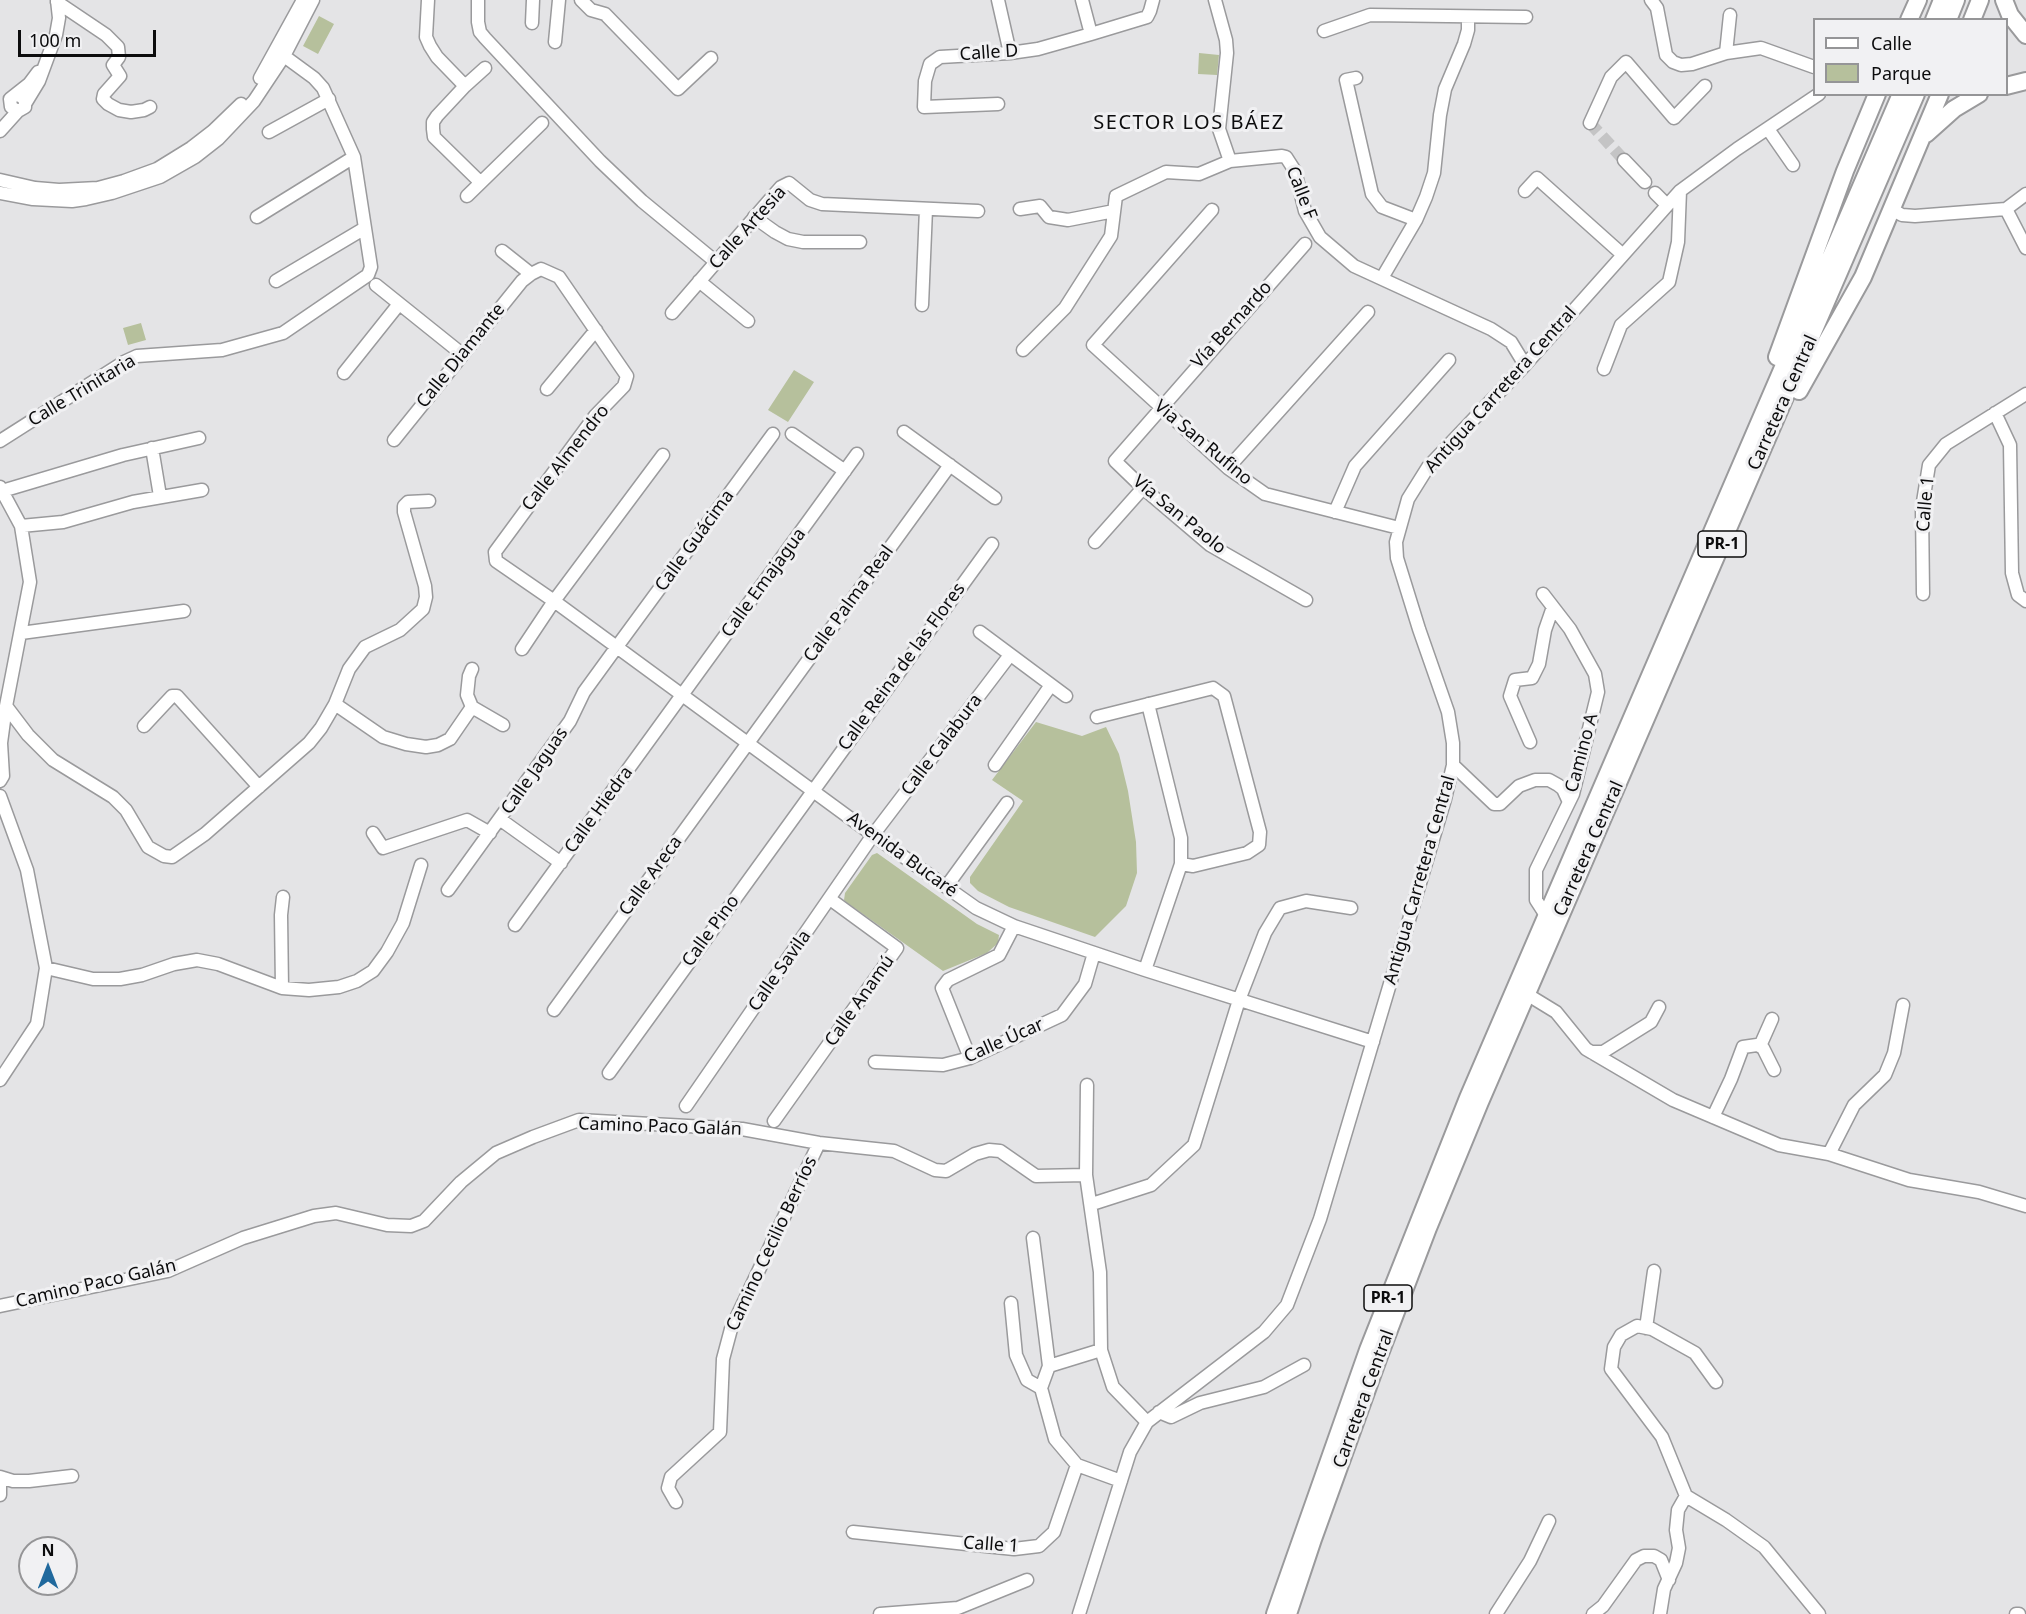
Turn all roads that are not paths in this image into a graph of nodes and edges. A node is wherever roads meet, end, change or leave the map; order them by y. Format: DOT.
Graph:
graph roads {
  1 [pos="303,0"];
  2 [pos="312,0"];
  3 [pos="428,0"];
  4 [pos="478,0"];
  5 [pos="533,0"];
  6 [pos="559,0"];
  7 [pos="581,0"];
  8 [pos="998,0"];
  9 [pos="1082,0"];
  10 [pos="1153,0"];
  11 [pos="1215,0"];
  12 [pos="1651,0"];
  13 [pos="1918,0"];
  14 [pos="1942,0"];
  15 [pos="1956,0"];
  16 [pos="1980,0"];
  17 [pos="2004,0"];
  18 [pos="57,1"];
  19 [pos="1730,15"];
  20 [pos="1526,16"];
  21 [pos="1468,17"];
  22 [pos="1910,18"];
  23 [pos="1935,18"];
  24 [pos="1949,18"];
  25 [pos="1973,18"];
  26 [pos="532,23"];
  27 [pos="1324,31"];
  28 [pos="1091,34"];
  29 [pos="2026,35"];
  30 [pos="555,42"];
  31 [pos="1010,53"];
  32 [pos="1726,53"];
  33 [pos="284,56"];
  34 [pos="711,58"];
  35 [pos="1813,66"];
  36 [pos="485,69"];
  37 [pos="1356,78"];
  38 [pos="2026,81"];
  39 [pos="465,86"];
  40 [pos="1705,86"];
  41 [pos="2008,86"];
  42 [pos="1816,96"];
  43 [pos="1900,96"];
  44 [pos="1915,96"];
  45 [pos="1939,96"];
  46 [pos="1976,96"];
  47 [pos="329,99"];
  48 [pos="1868,103"];
  49 [pos="12,104"];
  50 [pos="998,104"];
  51 [pos="150,107"];
  52 [pos="542,123"];
  53 [pos="1590,123"];
  54 [pos="1768,129"];
  55 [pos="0,131"];
  56 [pos="269,132"];
  57 [pos="1921,139"];
  58 [pos="354,158"];
  59 [pos="1624,160"];
  60 [pos="1230,161"];
  61 [pos="1792,165"];
  62 [pos="0,180"];
  63 [pos="480,182"];
  64 [pos="1645,182"];
  65 [pos="1525,191"];
  66 [pos="1680,191"];
  67 [pos="1655,192"];
  68 [pos="0,193"];
  69 [pos="2026,194"];
  70 [pos="467,196"];
  71 [pos="1667,205"];
  72 [pos="926,209"];
  73 [pos="1020,209"];
  74 [pos="1891,209"];
  75 [pos="2006,209"];
  76 [pos="1212,210"];
  77 [pos="978,211"];
  78 [pos="1114,211"];
  79 [pos="256,217"];
  80 [pos="754,218"];
  81 [pos="1416,220"];
  82 [pos="365,228"];
  83 [pos="860,242"];
  84 [pos="1305,244"];
  85 [pos="2026,248"];
  86 [pos="502,251"];
  87 [pos="1623,255"];
  88 [pos="716,262"];
  89 [pos="533,272"];
  90 [pos="1382,278"];
  91 [pos="276,281"];
  92 [pos="699,281"];
  93 [pos="376,285"];
  94 [pos="399,304"];
  95 [pos="922,305"];
  96 [pos="1368,312"];
  97 [pos="672,313"];
  98 [pos="748,321"];
  99 [pos="596,330"];
  100 [pos="1023,350"];
  101 [pos="462,354"];
  102 [pos="1449,360"];
  103 [pos="1525,365"];
  104 [pos="1604,369"];
  105 [pos="344,373"];
  106 [pos="547,389"];
  107 [pos="2026,394"];
  108 [pos="1160,407"];
  109 [pos="1995,413"];
  110 [pos="1764,430"];
  111 [pos="904,432"];
  112 [pos="773,434"];
  113 [pos="792,434"];
  114 [pos="200,438"];
  115 [pos="394,440"];
  116 [pos="0,441"];
  117 [pos="152,448"];
  118 [pos="857,454"];
  119 [pos="663,455"];
  120 [pos="950,465"];
  121 [pos="1228,468"];
  122 [pos="845,471"];
  123 [pos="1143,488"];
  124 [pos="1,489"];
  125 [pos="202,490"];
  126 [pos="160,496"];
  127 [pos="995,498"];
  128 [pos="429,501"];
  129 [pos="1335,512"];
  130 [pos="21,526"];
  131 [pos="1399,528"];
  132 [pos="1095,542"];
  133 [pos="992,544"];
  134 [pos="495,552"];
  135 [pos="1543,594"];
  136 [pos="1923,594"];
  137 [pos="1306,600"];
  138 [pos="554,601"];
  139 [pos="2026,601"];
  140 [pos="1553,607"];
  141 [pos="184,610"];
  142 [pos="980,632"];
  143 [pos="21,633"];
  144 [pos="616,648"];
  145 [pos="522,649"];
  146 [pos="1010,655"];
  147 [pos="471,669"];
  148 [pos="1051,685"];
  149 [pos="682,695"];
  150 [pos="1066,696"];
  151 [pos="335,704"];
  152 [pos="1148,704"];
  153 [pos="6,706"];
  154 [pos="471,707"];
  155 [pos="1098,717"];
  156 [pos="503,725"];
  157 [pos="144,726"];
  158 [pos="1530,742"];
  159 [pos="748,743"];
  160 [pos="995,765"];
  161 [pos="1453,765"];
  162 [pos="0,781"];
  163 [pos="259,787"];
  164 [pos="813,790"];
  165 [pos="0,796"];
  166 [pos="1569,802"];
  167 [pos="1007,803"];
  168 [pos="501,820"];
  169 [pos="373,833"];
  170 [pos="490,833"];
  171 [pos="873,835"];
  172 [pos="561,863"];
  173 [pos="1181,864"];
  174 [pos="421,865"];
  175 [pos="946,888"];
  176 [pos="448,890"];
  177 [pos="283,897"];
  178 [pos="830,899"];
  179 [pos="1351,908"];
  180 [pos="1546,917"];
  181 [pos="515,925"];
  182 [pos="1014,926"];
  183 [pos="1094,953"];
  184 [pos="46,968"];
  185 [pos="1145,970"];
  186 [pos="282,988"];
  187 [pos="1521,990"];
  188 [pos="1239,1000"];
  189 [pos="1903,1005"];
  190 [pos="1659,1007"];
  191 [pos="554,1010"];
  192 [pos="1772,1019"];
  193 [pos="1373,1041"];
  194 [pos="1760,1046"];
  195 [pos="1590,1052"];
  196 [pos="970,1058"];
  197 [pos="875,1062"];
  198 [pos="1774,1070"];
  199 [pos="609,1073"];
  200 [pos="0,1080"];
  201 [pos="1087,1085"];
  202 [pos="686,1106"];
  203 [pos="1713,1117"];
  204 [pos="774,1121"];
  205 [pos="819,1143"];
  206 [pos="1829,1154"];
  207 [pos="1086,1175"];
  208 [pos="1092,1204"];
  209 [pos="2026,1205"];
  210 [pos="1033,1238"];
  211 [pos="1654,1271"];
  212 [pos="1011,1303"];
  213 [pos="0,1306"];
  214 [pos="1646,1328"];
  215 [pos="1101,1350"];
  216 [pos="1304,1365"];
  217 [pos="1049,1366"];
  218 [pos="1716,1382"];
  219 [pos="1041,1388"];
  220 [pos="1159,1412"];
  221 [pos="1147,1422"];
  222 [pos="1077,1465"];
  223 [pos="72,1476"];
  224 [pos="0,1477"];
  225 [pos="1121,1481"];
  226 [pos="0,1486"];
  227 [pos="0,1495"];
  228 [pos="1686,1496"];
  229 [pos="676,1503"];
  230 [pos="1549,1521"];
  231 [pos="853,1532"];
  232 [pos="1027,1580"];
  233 [pos="1669,1580"];
  234 [pos="1817,1613"];
  235 [pos="880,1614"];
  236 [pos="1078,1614"];
  237 [pos="1275,1614"];
  238 [pos="1288,1614"];
  239 [pos="1496,1614"];
  240 [pos="1593,1614"];
  241 [pos="1660,1614"];
  1 -- 62 [label="street"];
  2 -- 33 [label="street"];
  3 -- 39 [label="street"];
  4 -- 88 [label="street"];
  5 -- 26 [label="street"];
  6 -- 30 [label="street"];
  7 -- 34 [label="street"];
  8 -- 31 [label="street"];
  9 -- 28 [label="street"];
  10 -- 28 [label="street, Calle D"];
  11 -- 60 [label="street"];
  12 -- 32 [label="street"];
  13 -- 22 [label="highway"];
  14 -- 23 [label="highway"];
  15 -- 24 [label="highway"];
  16 -- 25 [label="highway"];
  17 -- 29 [label="highway"];
  18 -- 49 [label="street"];
  18 -- 51 [label="street"];
  19 -- 32 [label="street"];
  20 -- 21 [label="street"];
  21 -- 27 [label="street"];
  21 -- 81 [label="street"];
  28 -- 31 [label="street, Calle D"];
  31 -- 50 [label="street, Calle D"];
  32 -- 35 [label="street"];
  33 -- 47 [label="street, Calle Trinitaria"];
  33 -- 68 [label="street"];
  36 -- 39 [label="street"];
  37 -- 81 [label="street"];
  38 -- 41 [label="highway"];
  39 -- 63 [label="street"];
  40 -- 53 [label="street"];
  42 -- 54 [label="street, Antigua Carretera Central"];
  43 -- 110 [label="highway, Carretera Central / PR-1"];
  44 -- 110 [label="highway, Carretera Central / PR-1"];
  45 -- 57 [label="highway"];
  46 -- 57 [label="highway"];
  47 -- 56 [label="street"];
  47 -- 58 [label="street, Calle Trinitaria"];
  48 -- 110 [label="highway"];
  49 -- 55 [label="street"];
  52 -- 63 [label="street"];
  54 -- 61 [label="street"];
  54 -- 66 [label="street, Antigua Carretera Central"];
  57 -- 74 [label="highway"];
  58 -- 79 [label="street"];
  58 -- 82 [label="street, Calle Trinitaria"];
  59 -- 64 [label="street"];
  60 -- 78 [label="street, Calle F"];
  60 -- 90 [label="street, Calle F"];
  63 -- 70 [label="street"];
  65 -- 87 [label="street"];
  66 -- 71 [label="street, Antigua Carretera Central"];
  66 -- 104 [label="street"];
  67 -- 71 [label="street"];
  69 -- 75 [label="street"];
  71 -- 87 [label="street, Antigua Carretera Central"];
  72 -- 77 [label="street, Calle Artesia"];
  72 -- 80 [label="street, Calle Artesia"];
  72 -- 95 [label="street"];
  73 -- 78 [label="street"];
  74 -- 75 [label="street"];
  74 -- 110 [label="highway"];
  75 -- 85 [label="street"];
  76 -- 108 [label="street, Via San Rufino"];
  78 -- 100 [label="street, Calle F"];
  80 -- 83 [label="street"];
  80 -- 88 [label="street, Calle Artesia"];
  81 -- 90 [label="street"];
  82 -- 91 [label="street"];
  82 -- 116 [label="street, Calle Trinitaria"];
  84 -- 108 [label="street, Vía Bernardo"];
  86 -- 89 [label="street"];
  87 -- 103 [label="street, Antigua Carretera Central"];
  88 -- 92 [label="street, Calle Artesia"];
  89 -- 99 [label="street"];
  89 -- 101 [label="street, Calle Diamante"];
  90 -- 103 [label="street, Calle F"];
  92 -- 97 [label="street, Calle Artesia"];
  92 -- 98 [label="street"];
  93 -- 94 [label="street"];
  94 -- 101 [label="street"];
  94 -- 105 [label="street"];
  96 -- 121 [label="street"];
  99 -- 106 [label="street"];
  99 -- 134 [label="street, Calle Almendro"];
  101 -- 115 [label="street, Calle Diamante"];
  102 -- 129 [label="street"];
  103 -- 131 [label="street, Antigua Carretera Central"];
  107 -- 109 [label="street, Calle 1"];
  108 -- 121 [label="street, Via San Rufino"];
  108 -- 123 [label="street, Vía San Paolo"];
  109 -- 136 [label="street, Calle 1"];
  109 -- 139 [label="street"];
  110 -- 180 [label="highway, Carretera Central / PR-1"];
  110 -- 187 [label="highway, Carretera Central / PR-1"];
  111 -- 120 [label="street"];
  112 -- 144 [label="street, Calle Guácima"];
  113 -- 122 [label="street"];
  114 -- 117 [label="street"];
  117 -- 124 [label="street"];
  117 -- 126 [label="street"];
  118 -- 122 [label="street, Calle Emajagua"];
  119 -- 138 [label="street"];
  120 -- 127 [label="street"];
  120 -- 159 [label="street, Calle Palma Real"];
  121 -- 129 [label="street, Via San Rufino"];
  122 -- 149 [label="street, Calle Emajagua"];
  123 -- 132 [label="street"];
  123 -- 137 [label="street, Vía San Paolo"];
  124 -- 130 [label="street"];
  125 -- 126 [label="street"];
  126 -- 130 [label="street"];
  128 -- 151 [label="street"];
  129 -- 131 [label="street, Via San Rufino"];
  130 -- 143 [label="street"];
  131 -- 161 [label="street, Antigua Carretera Central"];
  133 -- 164 [label="street, Calle Reina de las Flores"];
  134 -- 138 [label="street, Avenida Bucaré"];
  135 -- 140 [label="street, Camino A"];
  138 -- 144 [label="street, Avenida Bucaré"];
  138 -- 145 [label="street"];
  140 -- 158 [label="street"];
  140 -- 166 [label="street, Camino A"];
  141 -- 143 [label="street"];
  142 -- 146 [label="street"];
  143 -- 153 [label="street"];
  144 -- 149 [label="street, Avenida Bucaré"];
  144 -- 168 [label="street, Calle Jaguas"];
  146 -- 148 [label="street"];
  146 -- 171 [label="street, Calle Calabura"];
  147 -- 154 [label="street"];
  148 -- 150 [label="street"];
  148 -- 160 [label="street"];
  149 -- 159 [label="street, Avenida Bucaré"];
  149 -- 172 [label="street, Calle Hiedra"];
  151 -- 154 [label="street"];
  151 -- 163 [label="street"];
  152 -- 155 [label="street"];
  152 -- 173 [label="street"];
  152 -- 173 [label="street"];
  153 -- 162 [label="street"];
  153 -- 163 [label="street"];
  154 -- 156 [label="street"];
  157 -- 163 [label="street"];
  159 -- 164 [label="street, Avenida Bucaré"];
  159 -- 191 [label="street, Calle Areca"];
  161 -- 166 [label="street"];
  161 -- 193 [label="street, Antigua Carretera Central"];
  164 -- 171 [label="street, Avenida Bucaré"];
  164 -- 199 [label="street, Calle Pino"];
  165 -- 184 [label="street"];
  166 -- 180 [label="street, Camino A"];
  167 -- 175 [label="street"];
  168 -- 170 [label="street, Calle Jaguas"];
  168 -- 172 [label="street"];
  169 -- 170 [label="street"];
  170 -- 176 [label="street, Calle Jaguas"];
  171 -- 175 [label="street, Avenida Bucaré"];
  171 -- 178 [label="street, Calle Savila"];
  172 -- 181 [label="street, Calle Hiedra"];
  173 -- 185 [label="street"];
  174 -- 186 [label="street"];
  175 -- 182 [label="street, Avenida Bucaré"];
  177 -- 186 [label="street"];
  178 -- 202 [label="street, Calle Savila"];
  178 -- 204 [label="street, Calle Anamú"];
  179 -- 188 [label="street"];
  180 -- 187 [label="highway, Carretera Central / PR-1"];
  182 -- 183 [label="street, Avenida Bucaré"];
  182 -- 196 [label="street"];
  183 -- 185 [label="street, Avenida Bucaré"];
  183 -- 196 [label="street, Calle Úcar"];
  184 -- 186 [label="street"];
  184 -- 200 [label="street"];
  185 -- 188 [label="street, Avenida Bucaré"];
  187 -- 195 [label="street"];
  187 -- 237 [label="highway, Carretera Central / PR-1"];
  187 -- 238 [label="highway, Carretera Central / PR-1"];
  188 -- 193 [label="street, Avenida Bucaré"];
  188 -- 208 [label="street"];
  189 -- 206 [label="street"];
  190 -- 195 [label="street"];
  192 -- 194 [label="street"];
  193 -- 220 [label="street, Antigua Carretera Central"];
  194 -- 198 [label="street"];
  194 -- 203 [label="street"];
  195 -- 203 [label="street"];
  196 -- 197 [label="street, Calle Úcar"];
  201 -- 207 [label="street"];
  203 -- 206 [label="street"];
  205 -- 207 [label="street, Camino Paco Galán"];
  205 -- 213 [label="street, Camino Paco Galán"];
  205 -- 229 [label="street, Camino Cecilio Berríos"];
  206 -- 209 [label="street"];
  207 -- 208 [label="street"];
  208 -- 215 [label="street"];
  210 -- 217 [label="street"];
  211 -- 214 [label="street"];
  212 -- 219 [label="street"];
  214 -- 218 [label="street"];
  214 -- 228 [label="street"];
  215 -- 217 [label="street"];
  215 -- 221 [label="street"];
  216 -- 220 [label="street"];
  217 -- 219 [label="street"];
  219 -- 222 [label="street"];
  220 -- 221 [label="street, Antigua Carretera Central"];
  221 -- 225 [label="street, Antigua Carretera Central"];
  222 -- 225 [label="street"];
  222 -- 231 [label="street, Calle 1"];
  223 -- 224 [label="street"];
  225 -- 236 [label="street, Antigua Carretera Central"];
  226 -- 227 [label="street"];
  228 -- 233 [label="street"];
  228 -- 234 [label="street"];
  230 -- 239 [label="street"];
  232 -- 235 [label="street"];
  233 -- 240 [label="street"];
  233 -- 241 [label="street"];
}
